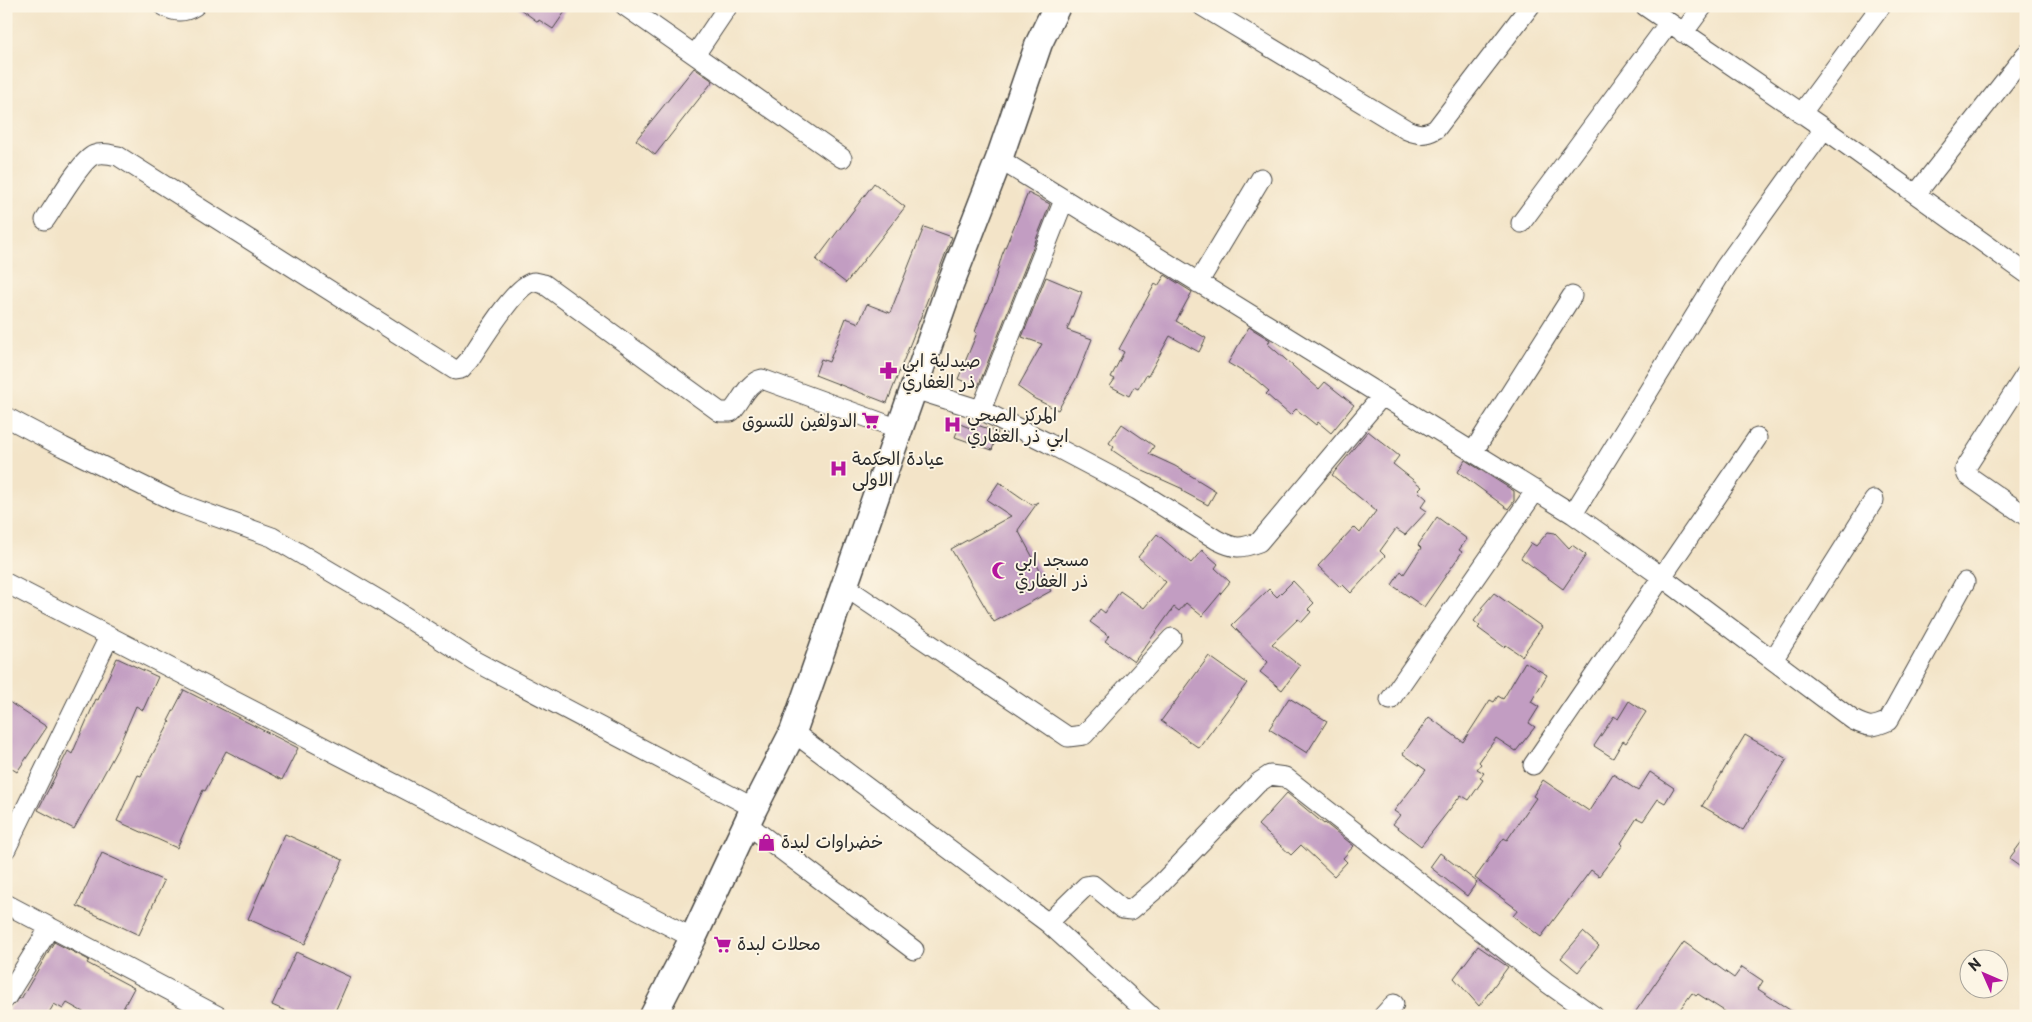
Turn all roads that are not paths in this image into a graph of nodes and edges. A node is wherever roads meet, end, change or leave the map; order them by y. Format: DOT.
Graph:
graph roads {
  1 [pos="164,6"];
  2 [pos="195,6"];
  3 [pos="625,6"];
  4 [pos="728,6"];
  5 [pos="1057,6"];
  6 [pos="1202,6"];
  7 [pos="1530,6"];
  8 [pos="1645,6"];
  9 [pos="1703,6"];
  10 [pos="1881,6"];
  11 [pos="1676,28"];
  12 [pos="2026,54"];
  13 [pos="695,55"];
  14 [pos="1802,114"];
  15 [pos="1824,130"];
  16 [pos="842,158"];
  17 [pos="998,159"];
  18 [pos="1261,178"];
  19 [pos="1916,194"];
  20 [pos="1064,200"];
  21 [pos="45,220"];
  22 [pos="1521,223"];
  23 [pos="2026,273"];
  24 [pos="1198,284"];
  25 [pos="1572,296"];
  26 [pos="2026,374"];
  27 [pos="914,389"];
  28 [pos="1382,396"];
  29 [pos="981,410"];
  30 [pos="6,417"];
  31 [pos="899,429"];
  32 [pos="1757,438"];
  33 [pos="1474,452"];
  34 [pos="1536,490"];
  35 [pos="1874,500"];
  36 [pos="1573,514"];
  37 [pos="2026,516"];
  38 [pos="1662,577"];
  39 [pos="1965,582"];
  40 [pos="6,583"];
  41 [pos="844,586"];
  42 [pos="109,636"];
  43 [pos="1172,638"];
  44 [pos="1773,660"];
  45 [pos="1390,700"];
  46 [pos="793,732"];
  47 [pos="1533,765"];
  48 [pos="751,816"];
  49 [pos="6,849"];
  50 [pos="6,904"];
  51 [pos="1048,923"];
  52 [pos="50,927"];
  53 [pos="693,938"];
  54 [pos="914,950"];
  55 [pos="6,998"];
  56 [pos="218,1016"];
  57 [pos="653,1016"];
  58 [pos="1151,1016"];
  59 [pos="1594,1016"];
  1 -- 2 [label="street"];
  3 -- 13 [label="street"];
  4 -- 13 [label="street"];
  5 -- 17 [label="street"];
  6 -- 7 [label="street"];
  8 -- 11 [label="street"];
  9 -- 11 [label="street"];
  10 -- 14 [label="street"];
  11 -- 14 [label="street"];
  11 -- 22 [label="street"];
  12 -- 19 [label="street"];
  13 -- 16 [label="street"];
  14 -- 15 [label="street"];
  15 -- 19 [label="street"];
  15 -- 36 [label="street"];
  17 -- 20 [label="street"];
  17 -- 27 [label="street"];
  18 -- 24 [label="street"];
  19 -- 23 [label="street"];
  20 -- 24 [label="street"];
  20 -- 29 [label="street"];
  21 -- 31 [label="street"];
  24 -- 28 [label="street"];
  25 -- 33 [label="street"];
  26 -- 37 [label="street"];
  27 -- 29 [label="street"];
  27 -- 31 [label="street"];
  28 -- 29 [label="street"];
  28 -- 33 [label="street"];
  30 -- 48 [label="street"];
  31 -- 41 [label="street"];
  32 -- 38 [label="street"];
  33 -- 34 [label="street"];
  34 -- 36 [label="street"];
  34 -- 45 [label="street"];
  35 -- 44 [label="street"];
  36 -- 38 [label="street"];
  38 -- 44 [label="street"];
  38 -- 47 [label="street"];
  39 -- 44 [label="street"];
  40 -- 42 [label="street"];
  41 -- 43 [label="street"];
  41 -- 46 [label="street"];
  42 -- 49 [label="street"];
  42 -- 53 [label="street"];
  46 -- 48 [label="street"];
  46 -- 51 [label="street"];
  48 -- 53 [label="street"];
  48 -- 54 [label="street"];
  50 -- 52 [label="street"];
  51 -- 58 [label="street"];
  51 -- 59 [label="street"];
  52 -- 55 [label="street"];
  52 -- 56 [label="street"];
  53 -- 57 [label="street"];
}
